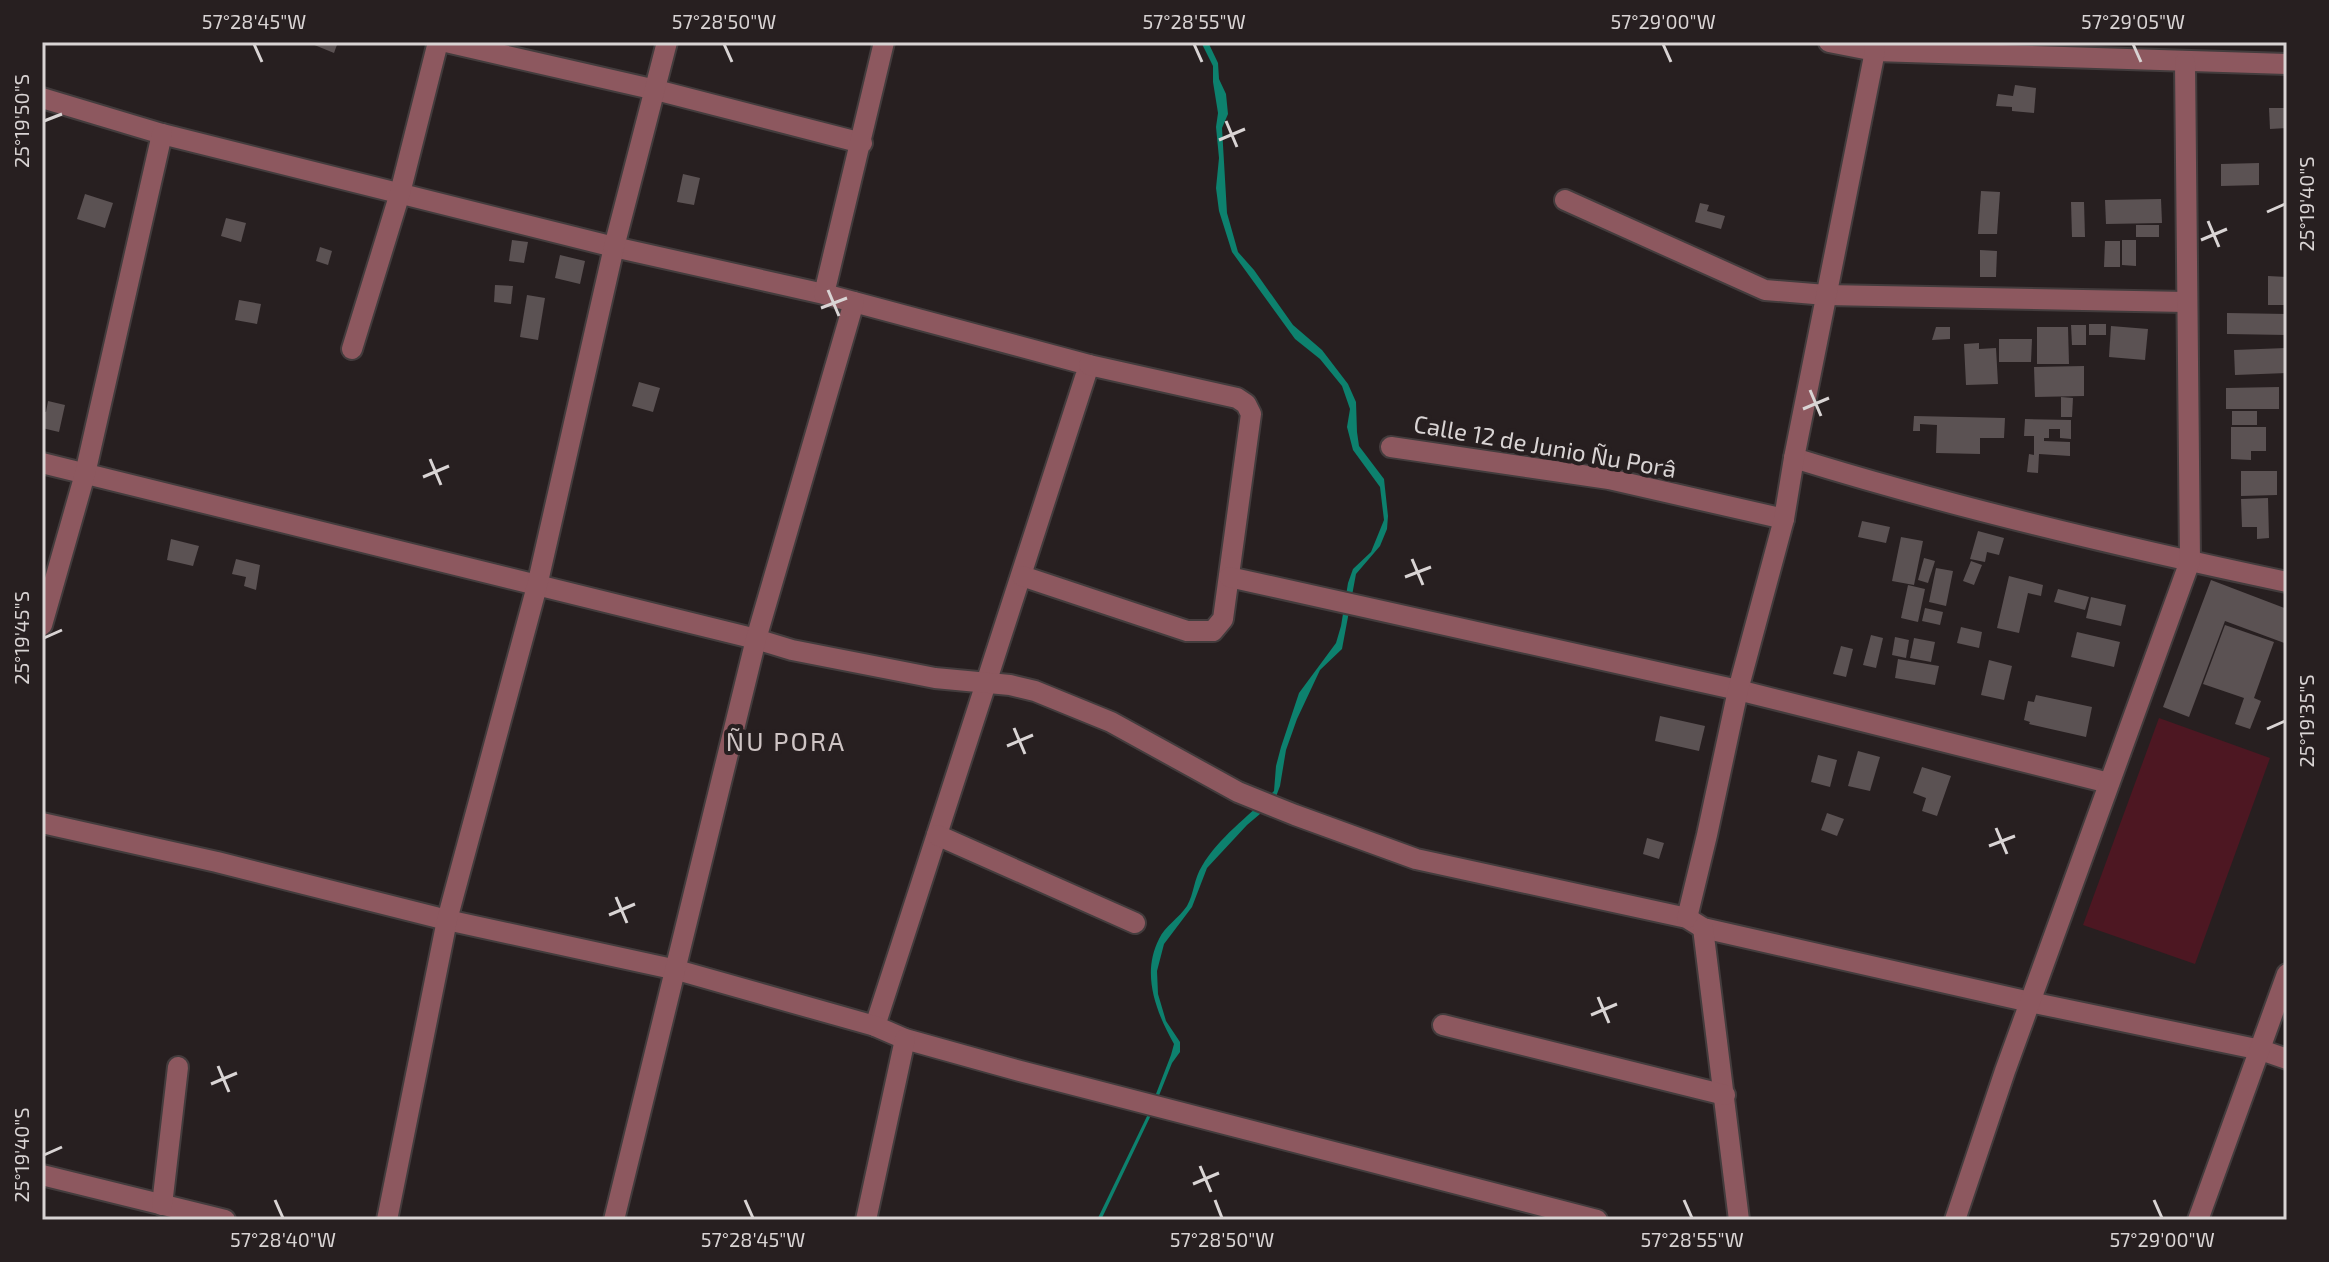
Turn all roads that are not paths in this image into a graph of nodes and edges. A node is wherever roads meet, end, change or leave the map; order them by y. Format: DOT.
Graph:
graph roads {
  1 [pos="438,42"];
  2 [pos="446,42"];
  3 [pos="667,42"];
  4 [pos="884,42"];
  5 [pos="1829,42"];
  6 [pos="1874,47"];
  7 [pos="2185,62"];
  8 [pos="2287,64"];
  9 [pos="656,90"];
  10 [pos="42,98"];
  11 [pos="162,134"];
  12 [pos="862,143"];
  13 [pos="400,193"];
  14 [pos="1565,200"];
  15 [pos="614,247"];
  16 [pos="824,294"];
  17 [pos="1826,295"];
  18 [pos="854,302"];
  19 [pos="2186,302"];
  20 [pos="352,349"];
  21 [pos="1089,365"];
  22 [pos="1391,447"];
  23 [pos="1794,458"];
  24 [pos="42,463"];
  25 [pos="85,474"];
  26 [pos="1784,519"];
  27 [pos="2190,561"];
  28 [pos="1022,576"];
  29 [pos="1229,577"];
  30 [pos="2287,582"];
  31 [pos="537,586"];
  32 [pos="42,625"];
  33 [pos="756,639"];
  34 [pos="987,682"];
  35 [pos="1738,690"];
  36 [pos="2109,783"];
  37 [pos="42,823"];
  38 [pos="937,835"];
  39 [pos="447,920"];
  40 [pos="1135,923"];
  41 [pos="1695,923"];
  42 [pos="677,970"];
  43 [pos="2287,974"];
  44 [pos="2030,1002"];
  45 [pos="1443,1025"];
  46 [pos="875,1026"];
  47 [pos="905,1039"];
  48 [pos="2261,1050"];
  49 [pos="2287,1059"];
  50 [pos="178,1067"];
  51 [pos="1725,1095"];
  52 [pos="42,1175"];
  53 [pos="162,1205"];
  54 [pos="225,1220"];
  55 [pos="387,1220"];
  56 [pos="614,1220"];
  57 [pos="866,1220"];
  58 [pos="1597,1220"];
  59 [pos="1739,1220"];
  60 [pos="1955,1220"];
  61 [pos="2198,1220"];
  1 -- 13 [label="street"];
  2 -- 9 [label="street"];
  3 -- 9 [label="street"];
  4 -- 12 [label="street"];
  5 -- 6 [label="street"];
  6 -- 7 [label="street"];
  6 -- 17 [label="street"];
  7 -- 8 [label="street"];
  7 -- 19 [label="street"];
  9 -- 12 [label="street"];
  9 -- 15 [label="street"];
  10 -- 11 [label="street"];
  11 -- 13 [label="street"];
  11 -- 25 [label="street"];
  12 -- 16 [label="street"];
  13 -- 15 [label="street"];
  13 -- 20 [label="street"];
  14 -- 17 [label="street"];
  15 -- 16 [label="street"];
  15 -- 31 [label="street"];
  16 -- 18 [label="street"];
  17 -- 19 [label="street"];
  17 -- 23 [label="street"];
  18 -- 21 [label="street"];
  18 -- 33 [label="street"];
  19 -- 27 [label="street"];
  21 -- 28 [label="street"];
  21 -- 29 [label="street"];
  22 -- 26 [label="street, Calle 12 de Junio Ñu Porâ"];
  23 -- 26 [label="street"];
  23 -- 27 [label="street"];
  24 -- 25 [label="street"];
  25 -- 31 [label="street"];
  25 -- 32 [label="street"];
  26 -- 35 [label="street"];
  27 -- 30 [label="street"];
  27 -- 36 [label="street"];
  28 -- 29 [label="street"];
  28 -- 34 [label="street"];
  29 -- 35 [label="street"];
  31 -- 33 [label="street"];
  31 -- 39 [label="street"];
  33 -- 34 [label="street"];
  33 -- 42 [label="street"];
  34 -- 38 [label="street"];
  34 -- 41 [label="street"];
  35 -- 36 [label="street"];
  35 -- 41 [label="street"];
  36 -- 44 [label="street"];
  37 -- 39 [label="street"];
  38 -- 40 [label="street"];
  38 -- 46 [label="street"];
  39 -- 42 [label="street"];
  39 -- 55 [label="street"];
  41 -- 44 [label="street"];
  41 -- 51 [label="street"];
  42 -- 46 [label="street"];
  42 -- 56 [label="street"];
  43 -- 48 [label="street"];
  44 -- 48 [label="street"];
  44 -- 60 [label="street"];
  45 -- 51 [label="street"];
  46 -- 47 [label="street"];
  47 -- 57 [label="street"];
  47 -- 58 [label="street"];
  48 -- 49 [label="street"];
  48 -- 61 [label="street"];
  50 -- 53 [label="street"];
  51 -- 59 [label="street"];
  52 -- 53 [label="street"];
  53 -- 54 [label="street"];
}
